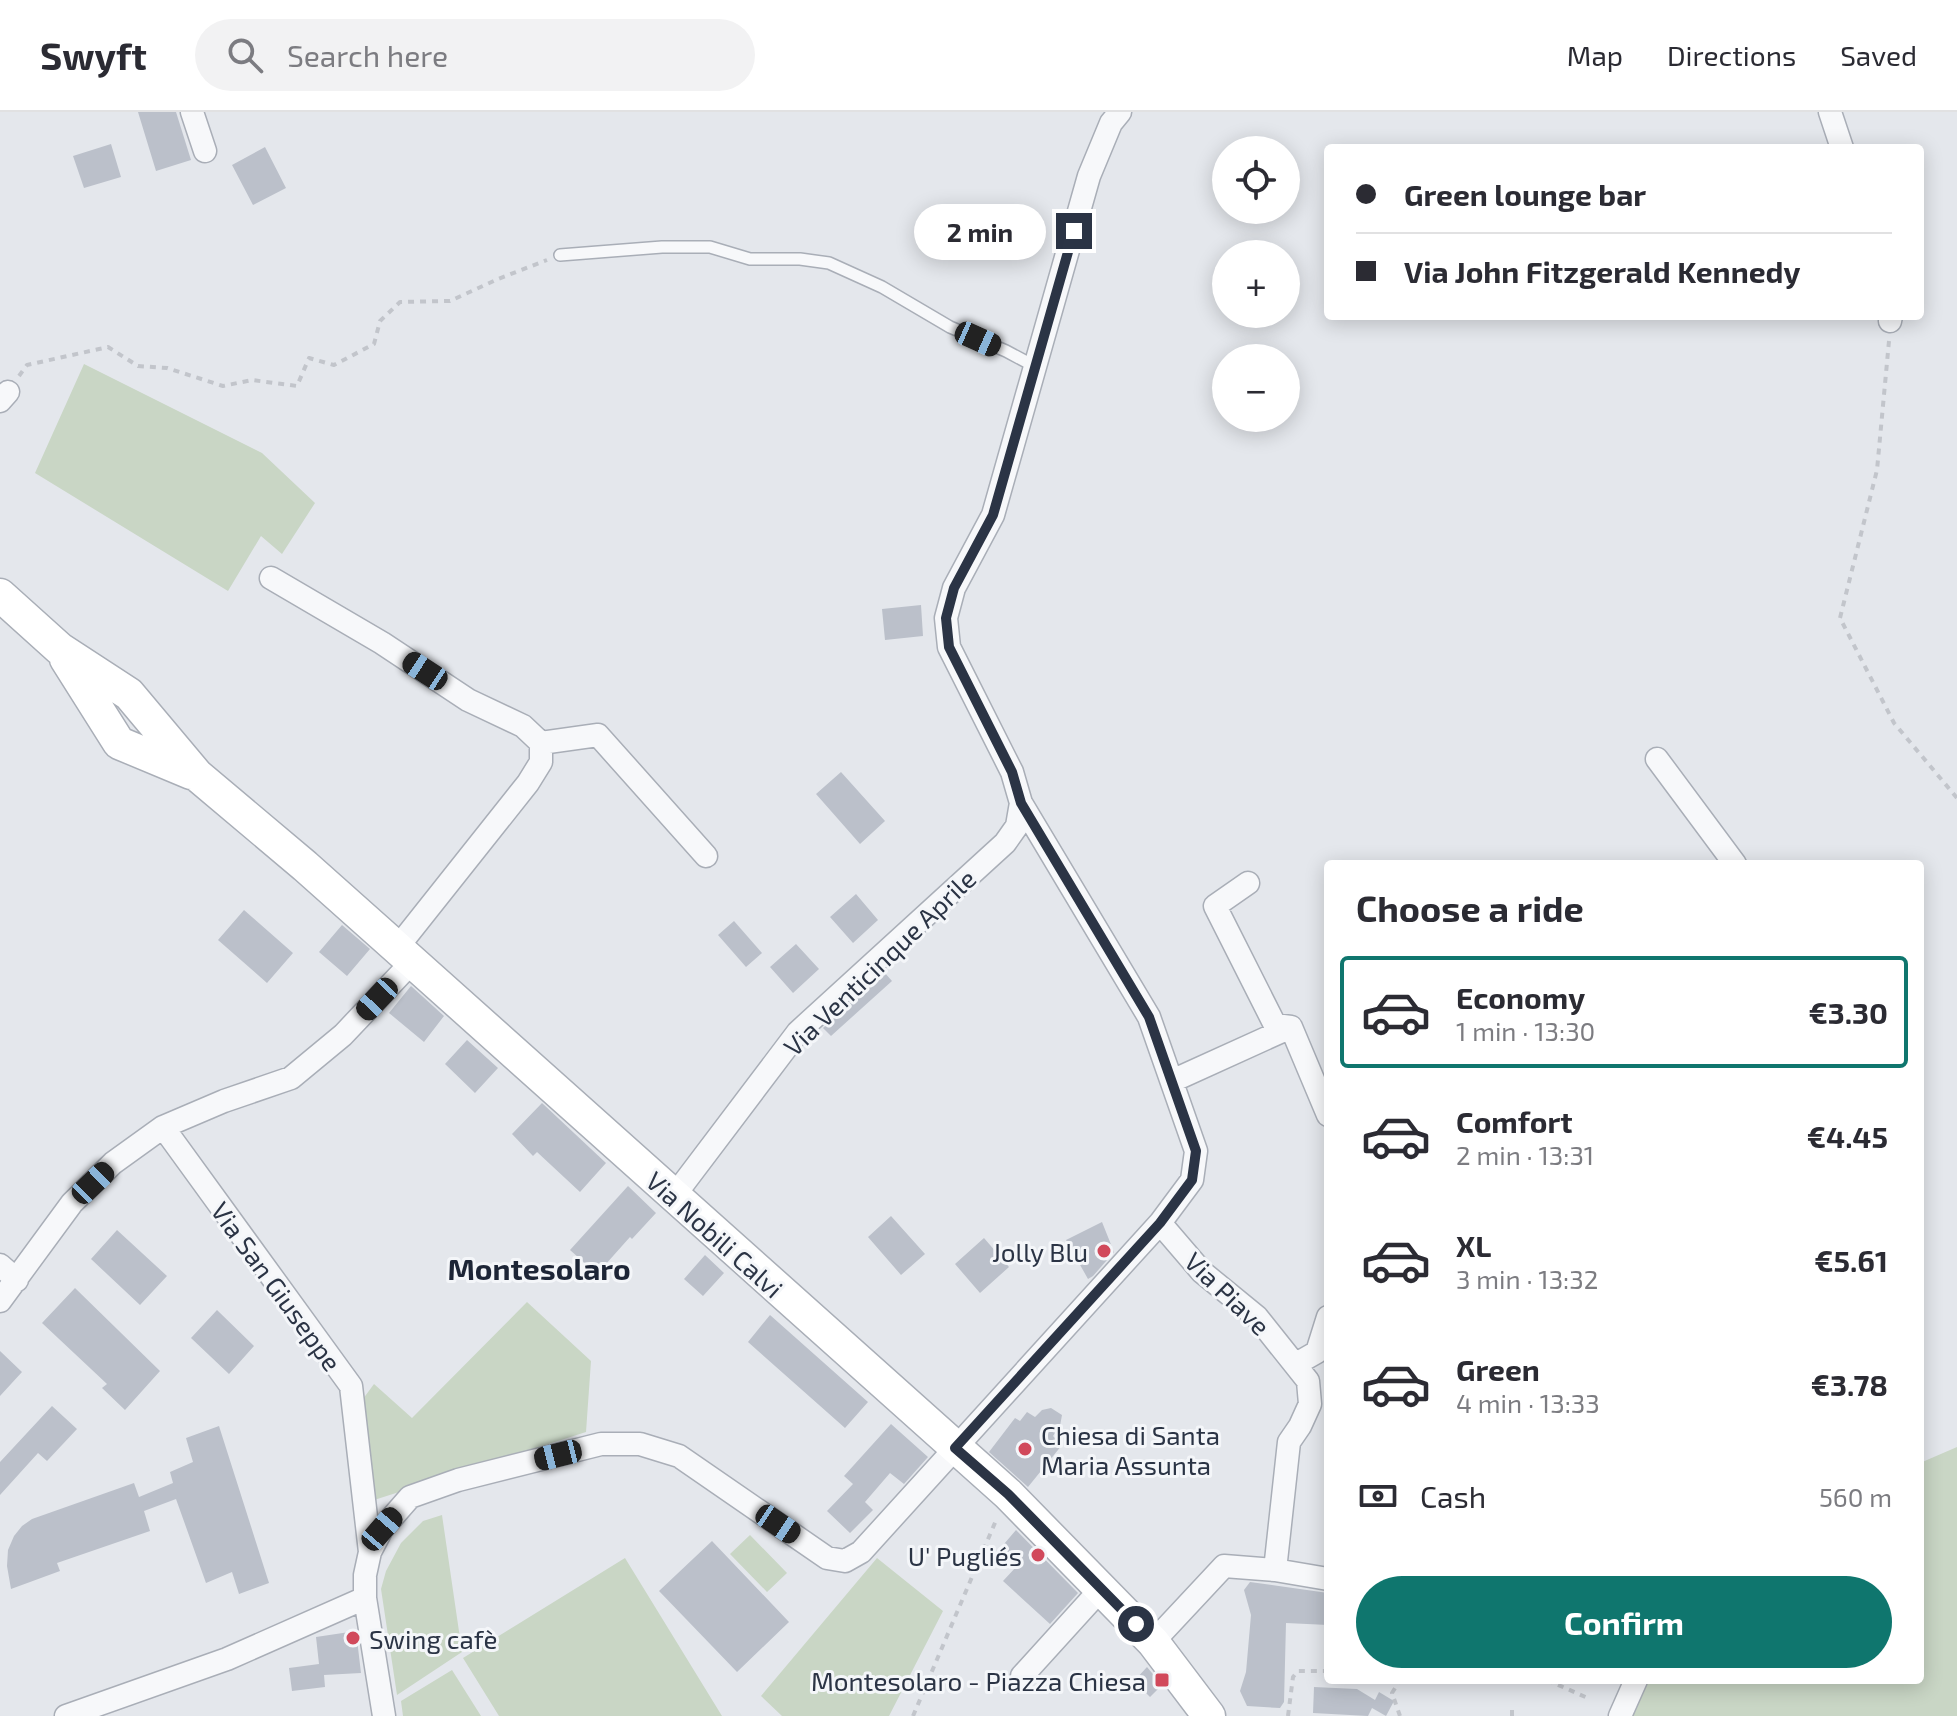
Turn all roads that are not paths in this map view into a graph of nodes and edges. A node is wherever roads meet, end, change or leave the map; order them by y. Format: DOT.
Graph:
graph roads {
  1 [pos="192,112"];
  2 [pos="1120,112"];
  3 [pos="1830,112"];
  4 [pos="1841,144"];
  5 [pos="205,151"];
  6 [pos="560,255"];
  7 [pos="1036,367"];
  8 [pos="271,578"];
  9 [pos="0,595"];
  10 [pos="541,743"];
  11 [pos="1657,759"];
  12 [pos="1021,803"];
  13 [pos="706,856"];
  14 [pos="1732,860"];
  15 [pos="1248,883"];
  16 [pos="405,955"];
  17 [pos="1291,1027"];
  18 [pos="1172,1081"];
  19 [pos="1324,1105"];
  20 [pos="163,1127"];
  21 [pos="674,1196"];
  22 [pos="1160,1223"];
  23 [pos="8,1272"];
  24 [pos="0,1301"];
  25 [pos="1324,1330"];
  26 [pos="1302,1372"];
  27 [pos="955,1448"];
  28 [pos="370,1552"];
  29 [pos="1275,1570"];
  30 [pos="1324,1578"];
  31 [pos="1101,1589"];
  32 [pos="365,1598"];
  33 [pos="1153,1642"];
  34 [pos="1022,1676"];
  35 [pos="1634,1684"];
  36 [pos="66,1716"];
  37 [pos="384,1716"];
  38 [pos="1209,1716"];
  39 [pos="1620,1716"];
  1 -- 5 [label="street"];
  2 -- 7 [label="street"];
  3 -- 4 [label="street"];
  6 -- 7 [label="lane"];
  7 -- 12 [label="street"];
  8 -- 10 [label="street"];
  9 -- 16 [label="main road, Via Nobili Calvi"];
  10 -- 13 [label="street"];
  10 -- 16 [label="street"];
  11 -- 14 [label="street"];
  12 -- 18 [label="street"];
  12 -- 21 [label="street, Via Venticinque Aprile"];
  15 -- 17 [label="street"];
  16 -- 20 [label="street"];
  16 -- 21 [label="main road, Via Nobili Calvi"];
  17 -- 18 [label="street"];
  17 -- 19 [label="street"];
  18 -- 22 [label="street"];
  20 -- 23 [label="street"];
  20 -- 28 [label="street, Via San Giuseppe"];
  21 -- 27 [label="main road, Via Nobili Calvi"];
  22 -- 26 [label="street, Via Piave"];
  22 -- 27 [label="street"];
  23 -- 24 [label="street"];
  25 -- 26 [label="street"];
  26 -- 29 [label="street"];
  27 -- 28 [label="street"];
  27 -- 31 [label="main road, Via Nobili Calvi"];
  28 -- 32 [label="street"];
  29 -- 30 [label="street"];
  29 -- 33 [label="street"];
  31 -- 33 [label="main road, Via Nobili Calvi"];
  31 -- 34 [label="street"];
  32 -- 36 [label="street"];
  32 -- 37 [label="street"];
  33 -- 38 [label="main road, Via Nobili Calvi"];
  35 -- 39 [label="street"];
}
